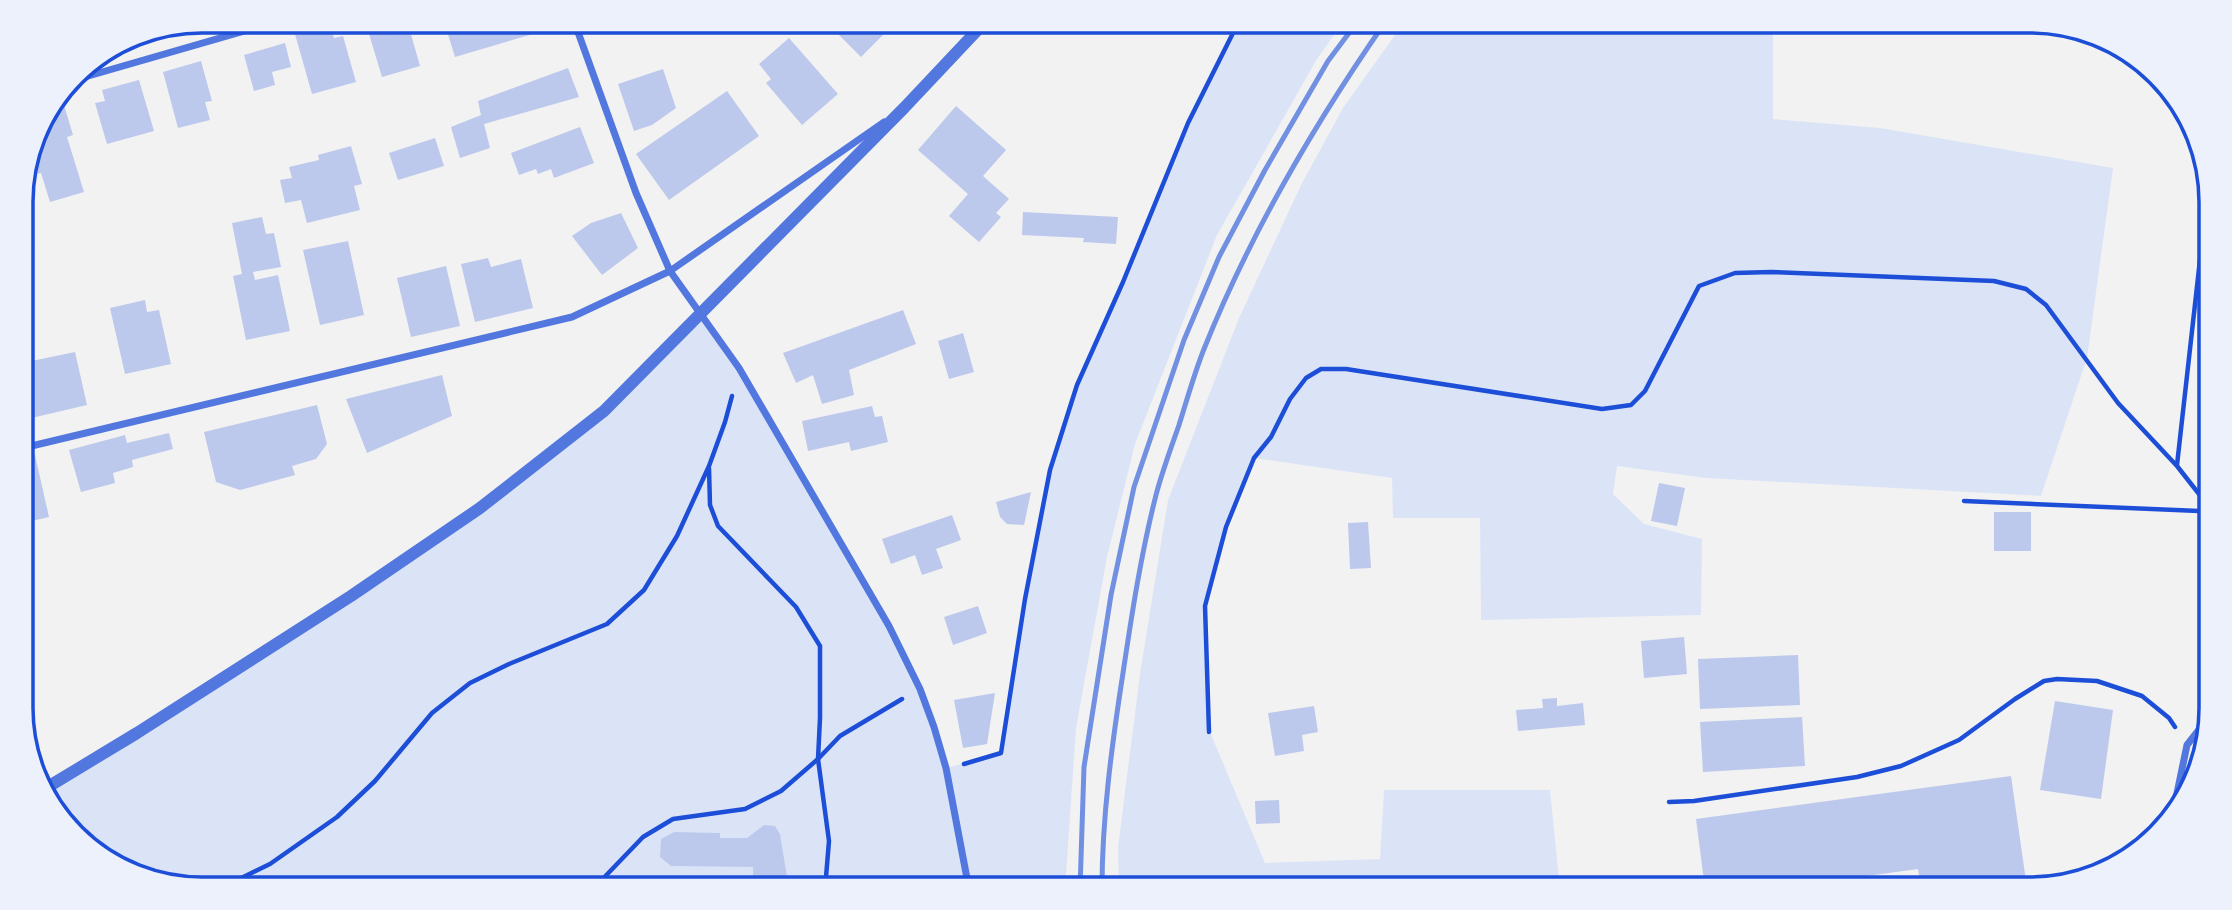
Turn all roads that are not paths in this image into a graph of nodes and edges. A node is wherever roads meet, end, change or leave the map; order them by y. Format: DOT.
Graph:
graph roads {
  1 [pos="234,34"];
  2 [pos="579,34"];
  3 [pos="974,34"];
  4 [pos="91,75"];
  5 [pos="904,108"];
  6 [pos="670,271"];
  7 [pos="702,314"];
  8 [pos="34,445"];
  9 [pos="2197,733"];
  10 [pos="52,784"];
  11 [pos="2178,788"];
  12 [pos="967,877"];
  1 -- 4 [label="street"];
  2 -- 6 [label="street"];
  3 -- 5 [label="street"];
  5 -- 6 [label="street"];
  5 -- 7 [label="street"];
  6 -- 7 [label="street"];
  6 -- 8 [label="street"];
  7 -- 10 [label="street"];
  7 -- 12 [label="street"];
  9 -- 11 [label="street"];
}
